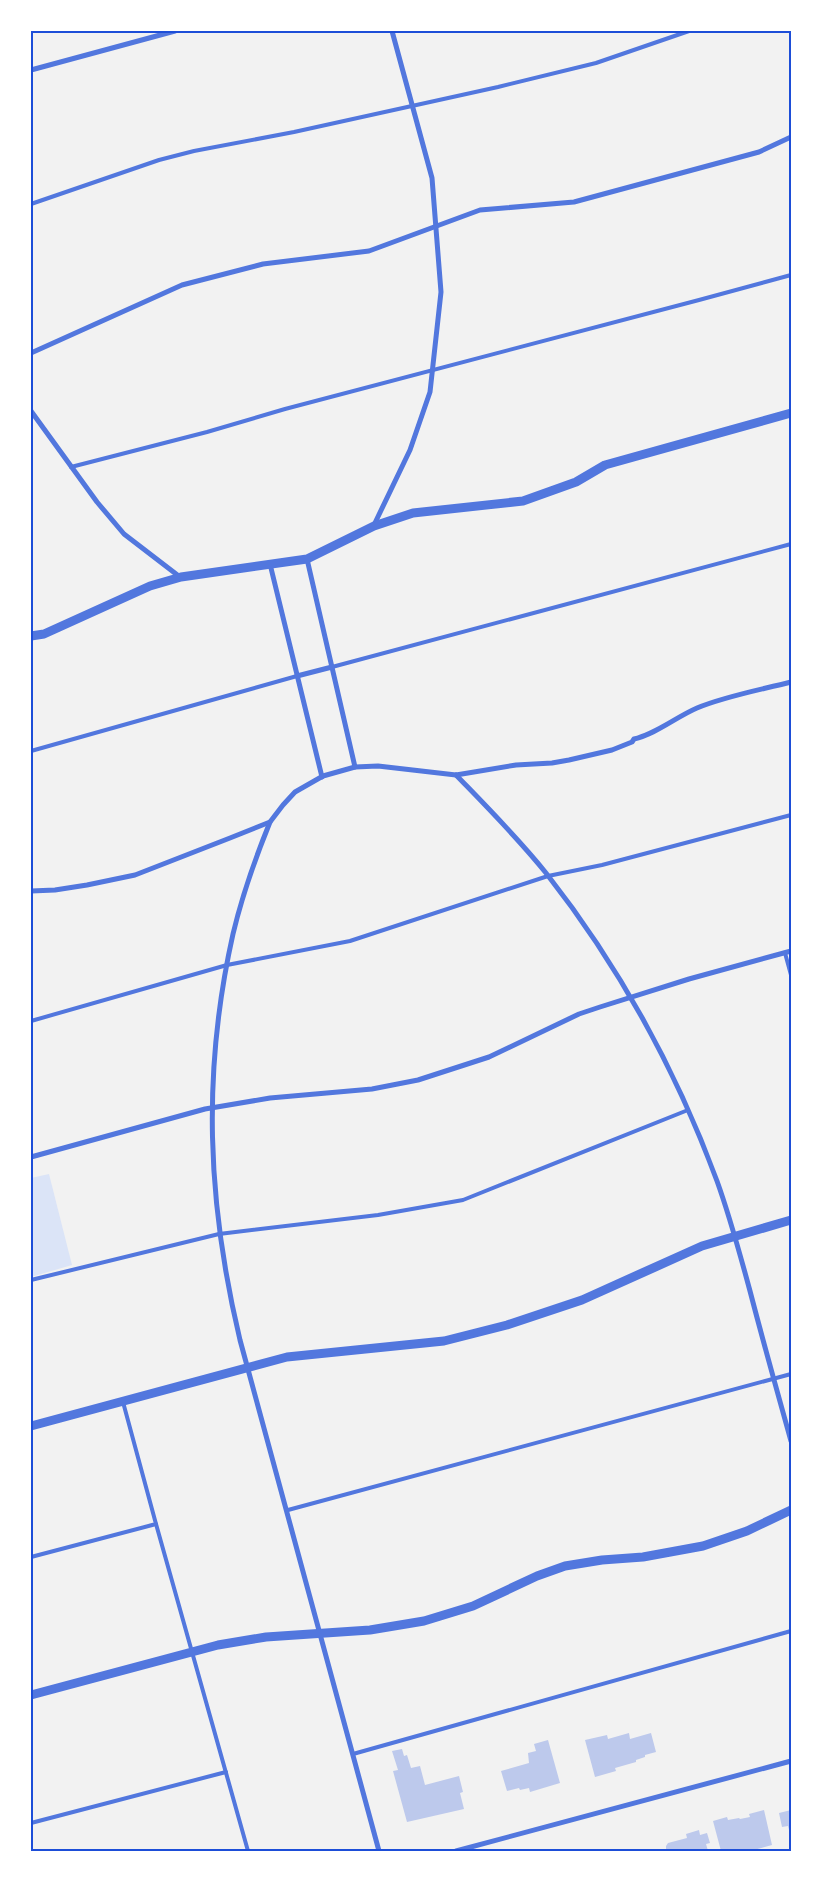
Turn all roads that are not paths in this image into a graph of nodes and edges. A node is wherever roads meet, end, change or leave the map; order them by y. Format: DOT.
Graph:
graph roads {
  1 [pos="175,31"];
  2 [pos="392,31"];
  3 [pos="689,31"];
  4 [pos="31,70"];
  5 [pos="412,105"];
  6 [pos="791,136"];
  7 [pos="31,204"];
  8 [pos="435,226"];
  9 [pos="791,275"];
  10 [pos="31,353"];
  11 [pos="432,371"];
  12 [pos="31,411"];
  13 [pos="791,413"];
  14 [pos="71,467"];
  15 [pos="374,526"];
  16 [pos="791,544"];
  17 [pos="307,559"];
  18 [pos="270,564"];
  19 [pos="180,577"];
  20 [pos="31,636"];
  21 [pos="332,667"];
  22 [pos="297,676"];
  23 [pos="791,682"];
  24 [pos="31,751"];
  25 [pos="355,767"];
  26 [pos="456,775"];
  27 [pos="322,777"];
  28 [pos="791,815"];
  29 [pos="270,822"];
  30 [pos="548,876"];
  31 [pos="31,890"];
  32 [pos="788,952"];
  33 [pos="227,965"];
  34 [pos="791,974"];
  35 [pos="630,997"];
  36 [pos="31,1021"];
  37 [pos="213,1107"];
  38 [pos="688,1110"];
  39 [pos="31,1157"];
  40 [pos="791,1220"];
  41 [pos="219,1234"];
  42 [pos="735,1236"];
  43 [pos="31,1280"];
  44 [pos="249,1368"];
  45 [pos="791,1374"];
  46 [pos="774,1378"];
  47 [pos="123,1401"];
  48 [pos="31,1426"];
  49 [pos="791,1442"];
  50 [pos="288,1510"];
  51 [pos="791,1510"];
  52 [pos="156,1524"];
  53 [pos="31,1557"];
  54 [pos="791,1631"];
  55 [pos="321,1633"];
  56 [pos="192,1652"];
  57 [pos="31,1696"];
  58 [pos="353,1754"];
  59 [pos="791,1761"];
  60 [pos="226,1772"];
  61 [pos="31,1823"];
  62 [pos="248,1851"];
  63 [pos="379,1851"];
  64 [pos="456,1851"];
  1 -- 4 [label="street"];
  2 -- 5 [label="street"];
  3 -- 5 [label="lane"];
  5 -- 7 [label="lane"];
  5 -- 8 [label="street"];
  6 -- 8 [label="street"];
  8 -- 10 [label="street"];
  8 -- 11 [label="street"];
  9 -- 11 [label="lane"];
  11 -- 14 [label="lane"];
  11 -- 15 [label="street"];
  12 -- 14 [label="street"];
  13 -- 15 [label="street"];
  14 -- 19 [label="street"];
  15 -- 17 [label="street"];
  16 -- 21 [label="lane"];
  17 -- 18 [label="street"];
  17 -- 21 [label="street"];
  18 -- 19 [label="street"];
  18 -- 22 [label="street"];
  19 -- 20 [label="street"];
  21 -- 22 [label="street"];
  21 -- 25 [label="street"];
  22 -- 24 [label="lane"];
  22 -- 27 [label="street"];
  23 -- 26 [label="street"];
  25 -- 26 [label="street"];
  25 -- 27 [label="street"];
  26 -- 30 [label="street"];
  27 -- 29 [label="street"];
  28 -- 30 [label="lane"];
  29 -- 31 [label="street"];
  29 -- 33 [label="street"];
  30 -- 33 [label="lane"];
  30 -- 35 [label="street"];
  32 -- 34 [label="lane"];
  32 -- 35 [label="street"];
  33 -- 36 [label="lane"];
  33 -- 37 [label="street"];
  35 -- 37 [label="street"];
  35 -- 38 [label="street"];
  37 -- 39 [label="street"];
  37 -- 41 [label="street"];
  38 -- 41 [label="lane"];
  38 -- 42 [label="street"];
  40 -- 42 [label="street"];
  41 -- 43 [label="lane"];
  41 -- 44 [label="street"];
  42 -- 44 [label="street"];
  42 -- 46 [label="street"];
  44 -- 47 [label="street"];
  44 -- 50 [label="street"];
  45 -- 46 [label="lane"];
  46 -- 49 [label="street"];
  46 -- 50 [label="lane"];
  47 -- 48 [label="street"];
  47 -- 52 [label="lane"];
  50 -- 55 [label="street"];
  51 -- 55 [label="street"];
  52 -- 53 [label="lane"];
  52 -- 56 [label="lane"];
  54 -- 58 [label="lane"];
  55 -- 56 [label="street"];
  55 -- 58 [label="street"];
  56 -- 57 [label="street"];
  56 -- 60 [label="lane"];
  58 -- 63 [label="street"];
  59 -- 64 [label="street"];
  60 -- 61 [label="lane"];
  60 -- 62 [label="lane"];
}
